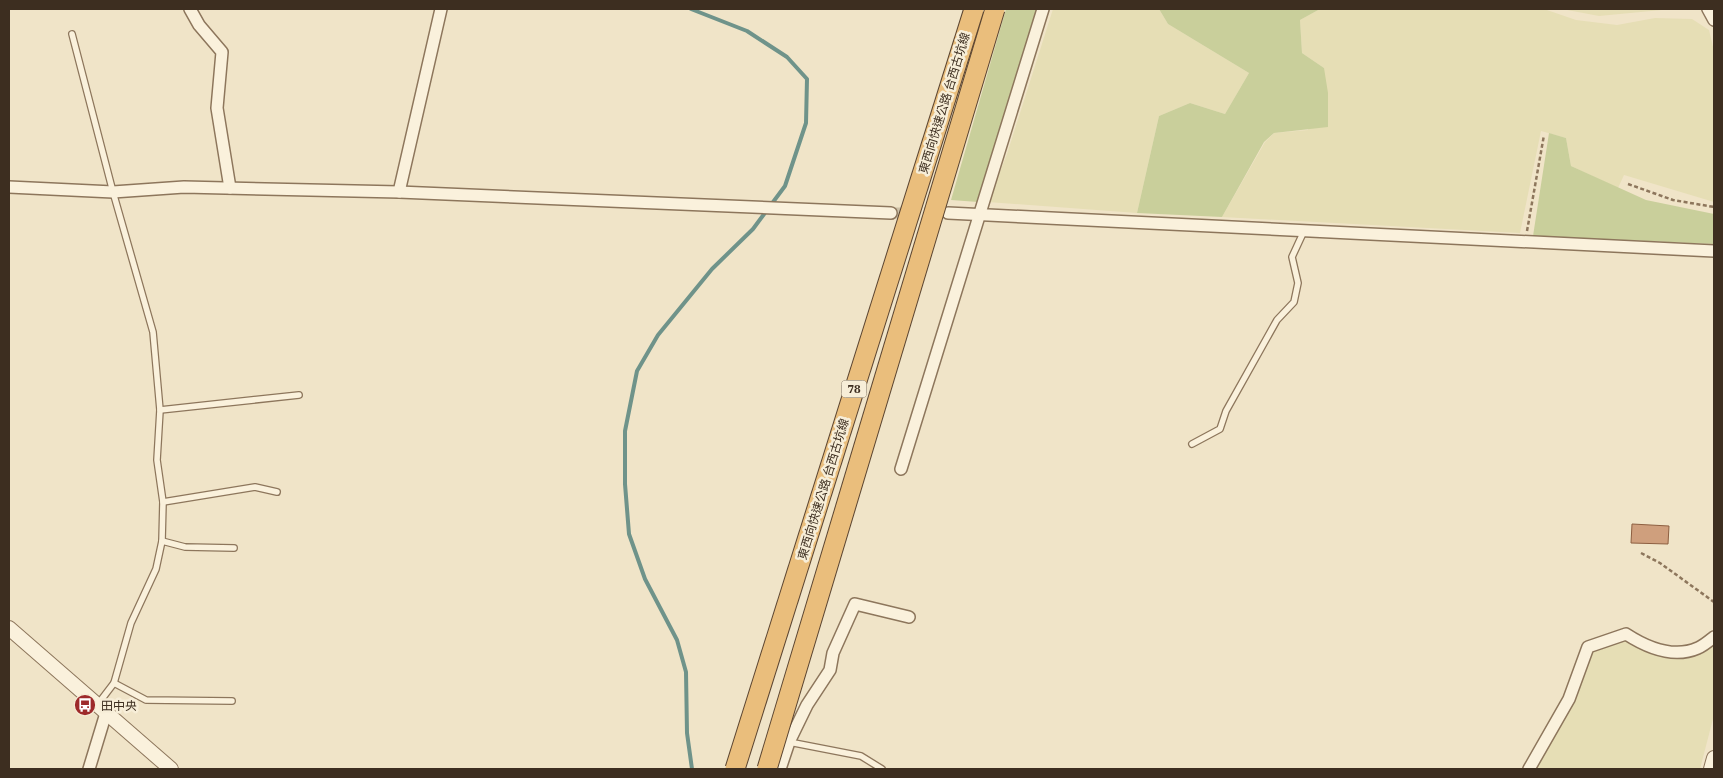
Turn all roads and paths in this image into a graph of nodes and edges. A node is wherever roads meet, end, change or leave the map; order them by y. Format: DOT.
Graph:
graph roads {
  1 [pos="190,9"];
  2 [pos="441,9"];
  3 [pos="974,9"];
  4 [pos="995,9"];
  5 [pos="1043,9"];
  6 [pos="1708,9"];
  7 [pos="1714,20"];
  8 [pos="72,34"];
  9 [pos="1544,135"];
  10 [pos="1628,184"];
  11 [pos="9,187"];
  12 [pos="230,188"];
  13 [pos="112,192"];
  14 [pos="399,192"];
  15 [pos="1714,207"];
  16 [pos="891,213"];
  17 [pos="948,213"];
  18 [pos="979,214"];
  19 [pos="1304,231"];
  20 [pos="1525,242"];
  21 [pos="1714,251"];
  22 [pos="299,395"];
  23 [pos="160,410"];
  24 [pos="1192,444"];
  25 [pos="901,469"];
  26 [pos="277,492"];
  27 [pos="163,502"];
  28 [pos="162,541"];
  29 [pos="234,548"];
  30 [pos="1641,553"];
  31 [pos="1714,602"];
  32 [pos="909,617"];
  33 [pos="9,628"];
  34 [pos="1714,637"];
  35 [pos="114,683"];
  36 [pos="232,701"];
  37 [pos="102,708"];
  38 [pos="789,742"];
  39 [pos="1714,758"];
  40 [pos="89,769"];
  41 [pos="171,769"];
  42 [pos="735,769"];
  43 [pos="767,769"];
  44 [pos="780,769"];
  45 [pos="882,769"];
  46 [pos="1529,769"];
  47 [pos="1711,769"];
  1 -- 12 [label="street"];
  2 -- 14 [label="street"];
  3 -- 42 [label="highway, 東西向快速公路 台西古坑線 / 78, bridge"];
  4 -- 43 [label="highway, 東西向快速公路 台西古坑線 / 78, bridge"];
  5 -- 18 [label="street"];
  6 -- 7 [label="street"];
  8 -- 13 [label="lane"];
  9 -- 20 [label="path"];
  10 -- 15 [label="path"];
  11 -- 13 [label="street"];
  12 -- 13 [label="street"];
  12 -- 14 [label="street"];
  13 -- 23 [label="lane"];
  14 -- 16 [label="street"];
  17 -- 18 [label="street"];
  18 -- 19 [label="street"];
  18 -- 25 [label="street"];
  19 -- 20 [label="street"];
  19 -- 24 [label="lane"];
  20 -- 21 [label="street"];
  22 -- 23 [label="lane"];
  23 -- 27 [label="lane"];
  26 -- 27 [label="lane"];
  27 -- 28 [label="lane"];
  28 -- 29 [label="lane"];
  28 -- 35 [label="lane"];
  30 -- 31 [label="path"];
  32 -- 38 [label="street"];
  33 -- 37 [label="street"];
  34 -- 46 [label="street"];
  35 -- 36 [label="lane"];
  35 -- 37 [label="lane"];
  37 -- 40 [label="street"];
  37 -- 41 [label="street"];
  38 -- 44 [label="street"];
  38 -- 45 [label="lane"];
  39 -- 47 [label="street"];
}
